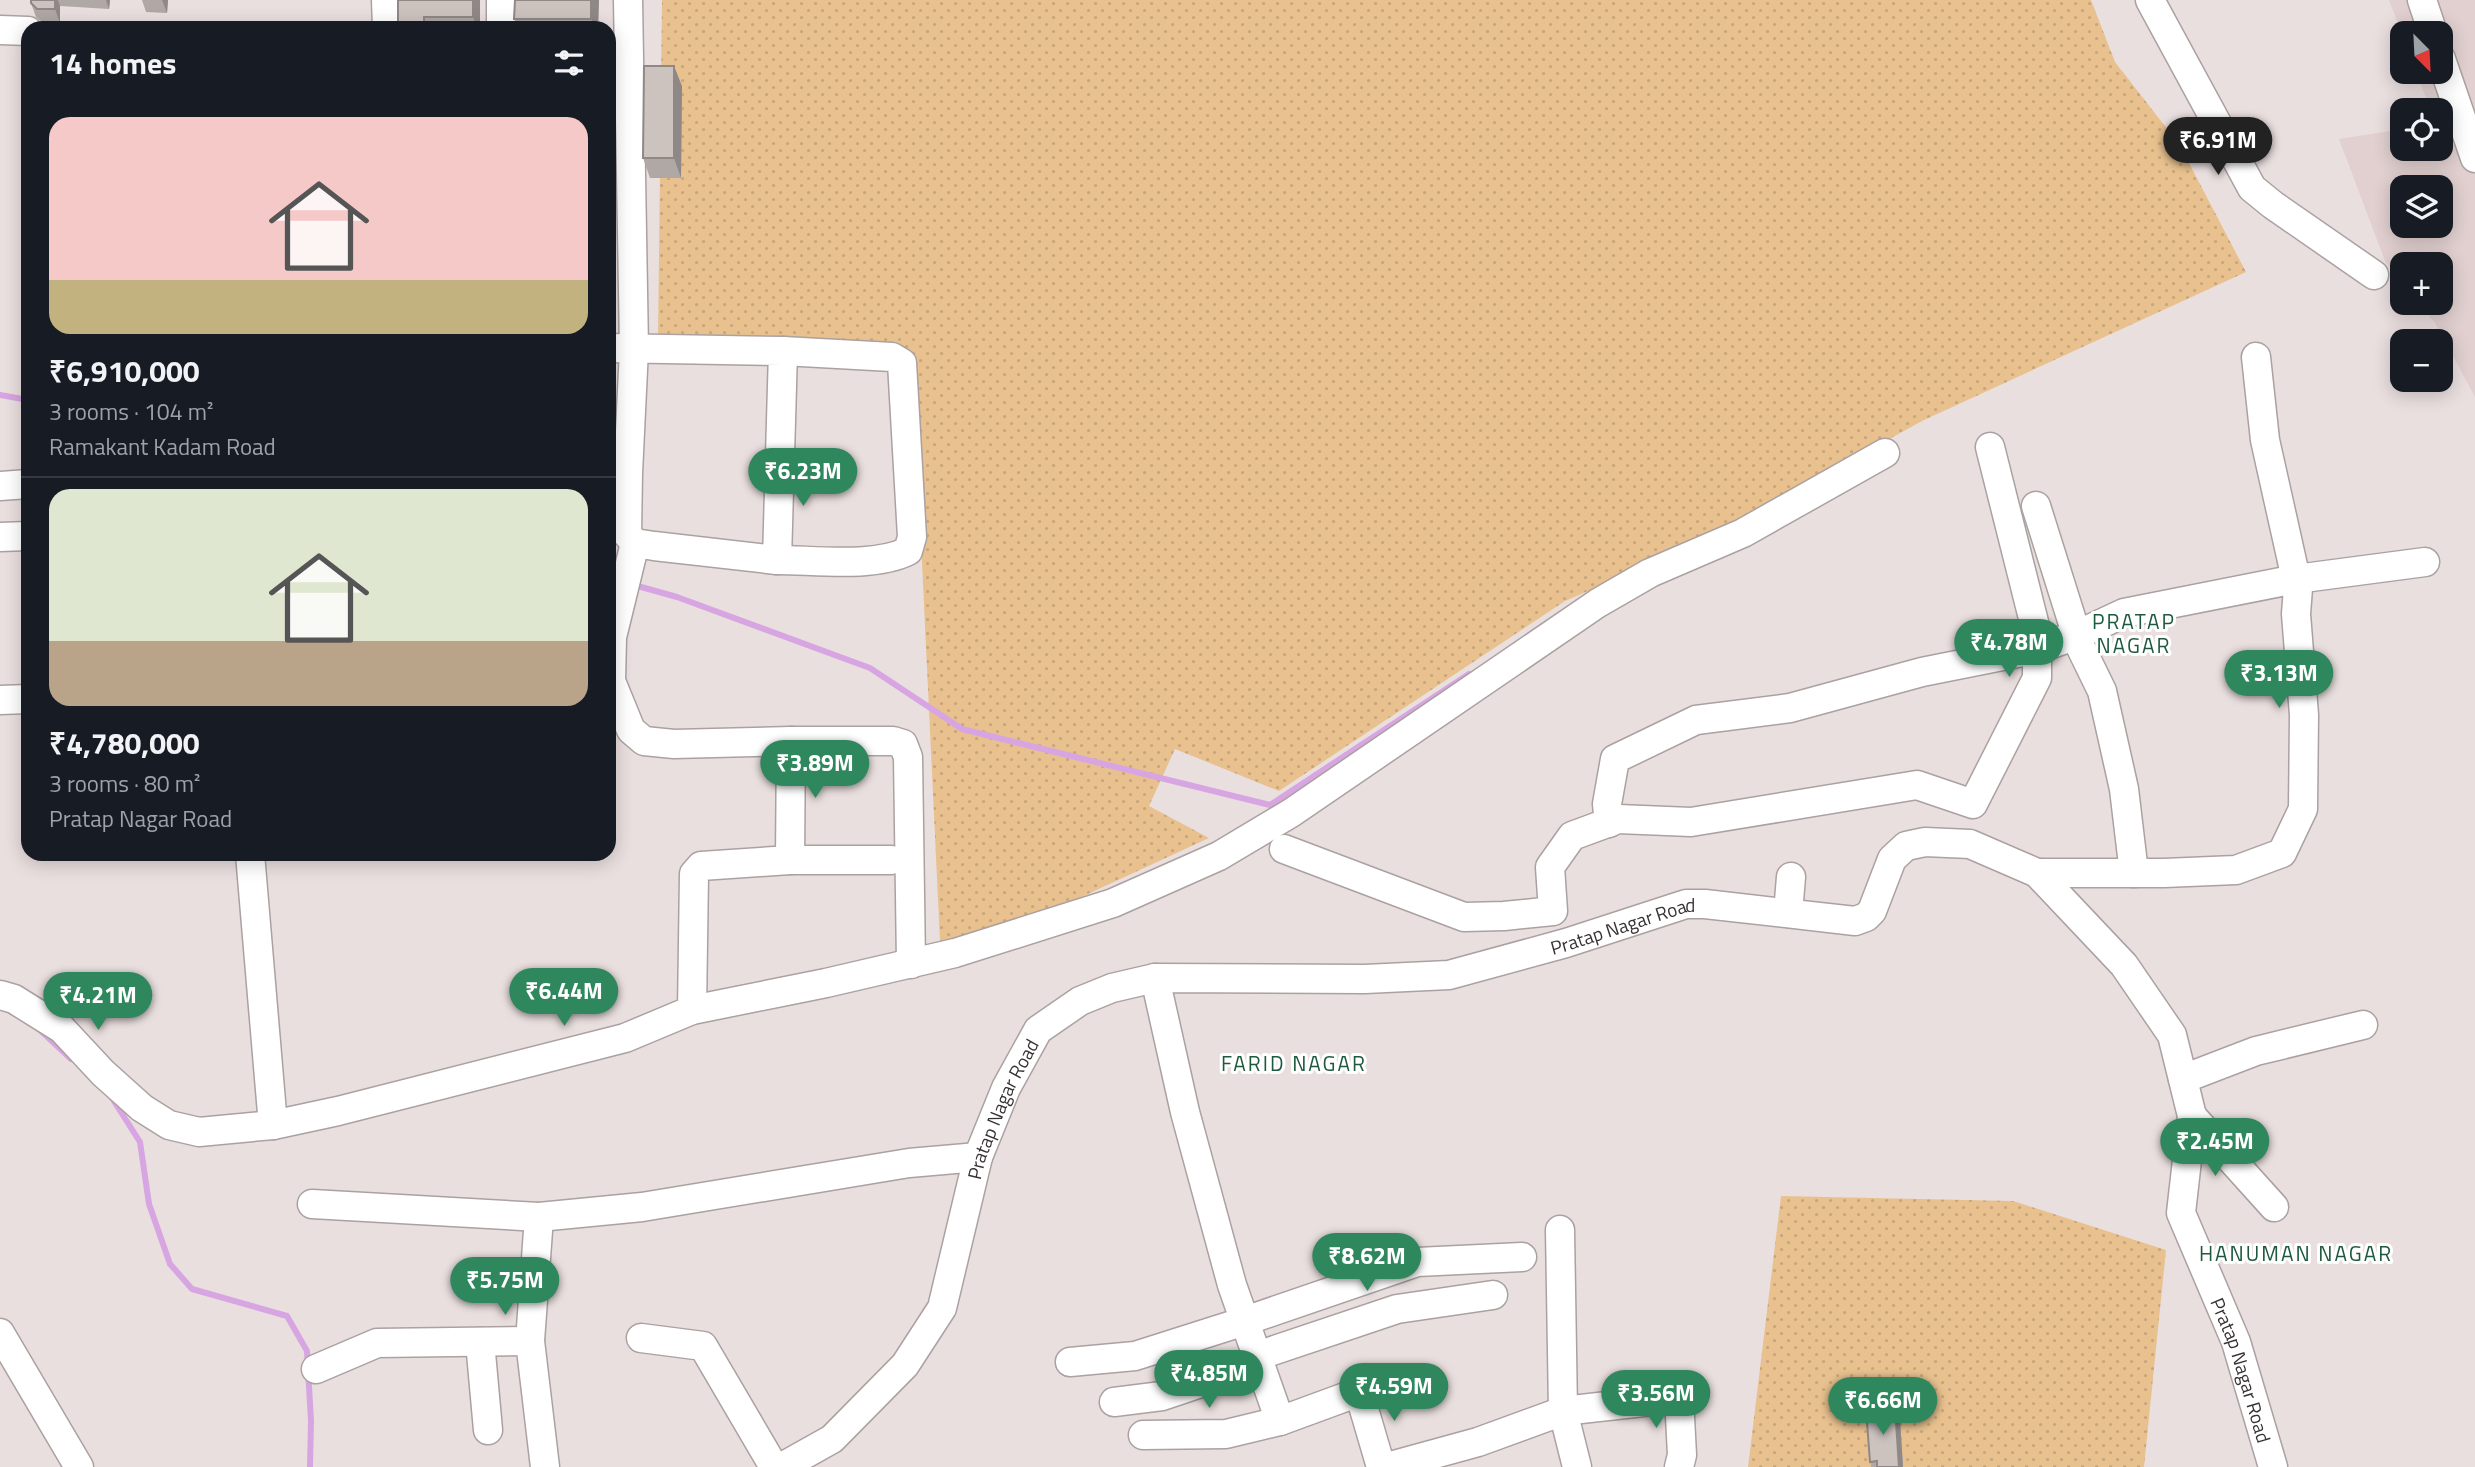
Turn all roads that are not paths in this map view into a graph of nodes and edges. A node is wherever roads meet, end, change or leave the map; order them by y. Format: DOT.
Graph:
graph roads {
  1 [pos="386,0"];
  2 [pos="501,0"];
  3 [pos="628,0"];
  4 [pos="2150,0"];
  5 [pos="2422,0"];
  6 [pos="387,21"];
  7 [pos="501,21"];
  8 [pos="2429,21"];
  9 [pos="0,30"];
  10 [pos="21,31"];
  11 [pos="619,59"];
  12 [pos="2450,84"];
  13 [pos="2475,158"];
  14 [pos="620,211"];
  15 [pos="2374,275"];
  16 [pos="622,348"];
  17 [pos="783,351"];
  18 [pos="2256,357"];
  19 [pos="1990,447"];
  20 [pos="1885,453"];
  21 [pos="618,473"];
  22 [pos="21,484"];
  23 [pos="0,486"];
  24 [pos="2036,506"];
  25 [pos="21,536"];
  26 [pos="0,537"];
  27 [pos="633,550"];
  28 [pos="777,559"];
  29 [pos="2425,562"];
  30 [pos="2296,579"];
  31 [pos="616,617"];
  32 [pos="2077,635"];
  33 [pos="2037,649"];
  34 [pos="616,693"];
  35 [pos="21,699"];
  36 [pos="0,700"];
  37 [pos="791,741"];
  38 [pos="1609,822"];
  39 [pos="1284,849"];
  40 [pos="790,860"];
  41 [pos="891,860"];
  42 [pos="251,861"];
  43 [pos="2037,873"];
  44 [pos="2134,873"];
  45 [pos="1791,877"];
  46 [pos="1788,913"];
  47 [pos="911,964"];
  48 [pos="1155,978"];
  49 [pos="0,995"];
  50 [pos="692,1010"];
  51 [pos="2363,1026"];
  52 [pos="2183,1079"];
  53 [pos="2192,1116"];
  54 [pos="273,1125"];
  55 [pos="978,1157"];
  56 [pos="312,1204"];
  57 [pos="2274,1207"];
  58 [pos="538,1217"];
  59 [pos="1560,1230"];
  60 [pos="1522,1257"];
  61 [pos="1493,1295"];
  62 [pos="1245,1321"];
  63 [pos="0,1333"];
  64 [pos="641,1338"];
  65 [pos="530,1341"];
  66 [pos="480,1342"];
  67 [pos="1258,1359"];
  68 [pos="1070,1362"];
  69 [pos="316,1369"];
  70 [pos="1114,1402"];
  71 [pos="1563,1411"];
  72 [pos="1280,1421"];
  73 [pos="488,1430"];
  74 [pos="1143,1435"];
  75 [pos="1482,1455"];
  76 [pos="79,1467"];
  77 [pos="545,1467"];
  78 [pos="774,1467"];
  79 [pos="782,1467"];
  80 [pos="1381,1467"];
  81 [pos="1387,1467"];
  82 [pos="1577,1467"];
  83 [pos="1679,1467"];
  84 [pos="2273,1467"];
  1 -- 6 [label="street"];
  2 -- 7 [label="street"];
  3 -- 11 [label="street"];
  4 -- 15 [label="street"];
  5 -- 8 [label="street"];
  9 -- 10 [label="street"];
  11 -- 14 [label="street"];
  12 -- 13 [label="street"];
  14 -- 16 [label="street"];
  16 -- 17 [label="street"];
  16 -- 21 [label="street"];
  17 -- 28 [label="street"];
  17 -- 28 [label="street"];
  18 -- 30 [label="street"];
  19 -- 33 [label="street"];
  20 -- 47 [label="street"];
  21 -- 27 [label="street"];
  22 -- 23 [label="street"];
  24 -- 32 [label="street"];
  25 -- 26 [label="street"];
  27 -- 28 [label="street"];
  27 -- 31 [label="street"];
  29 -- 30 [label="street"];
  30 -- 32 [label="street"];
  30 -- 44 [label="street"];
  32 -- 33 [label="street"];
  32 -- 44 [label="street"];
  33 -- 38 [label="street"];
  33 -- 38 [label="street"];
  34 -- 37 [label="street"];
  35 -- 36 [label="street"];
  37 -- 40 [label="street"];
  37 -- 47 [label="street"];
  38 -- 39 [label="street"];
  40 -- 41 [label="street"];
  40 -- 50 [label="street"];
  42 -- 54 [label="street"];
  43 -- 44 [label="street"];
  43 -- 46 [label="street, Pratap Nagar Road"];
  43 -- 52 [label="street, Pratap Nagar Road"];
  45 -- 46 [label="street"];
  46 -- 48 [label="street, Pratap Nagar Road"];
  47 -- 50 [label="street"];
  48 -- 55 [label="street, Pratap Nagar Road"];
  48 -- 62 [label="street"];
  49 -- 54 [label="street"];
  50 -- 54 [label="street"];
  51 -- 52 [label="street"];
  52 -- 53 [label="street, Pratap Nagar Road"];
  53 -- 57 [label="street"];
  53 -- 84 [label="street, Pratap Nagar Road"];
  55 -- 58 [label="street"];
  55 -- 79 [label="street, Pratap Nagar Road"];
  56 -- 58 [label="street"];
  58 -- 65 [label="street"];
  59 -- 71 [label="street"];
  60 -- 62 [label="street"];
  61 -- 67 [label="street"];
  62 -- 67 [label="street"];
  62 -- 68 [label="street"];
  63 -- 76 [label="street"];
  64 -- 78 [label="street"];
  65 -- 66 [label="street"];
  65 -- 77 [label="street"];
  66 -- 69 [label="street"];
  66 -- 73 [label="street"];
  67 -- 70 [label="street"];
  67 -- 72 [label="street"];
  71 -- 75 [label="street"];
  71 -- 82 [label="street"];
  71 -- 83 [label="street"];
  72 -- 74 [label="street"];
  72 -- 80 [label="street"];
  75 -- 81 [label="street"];
}
